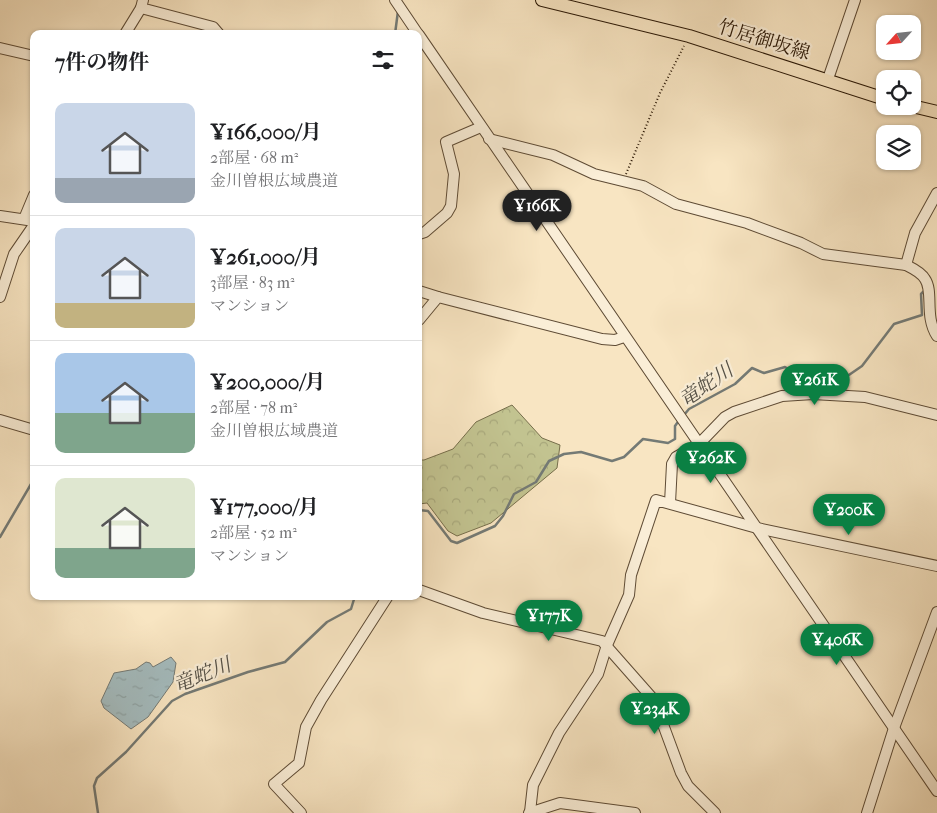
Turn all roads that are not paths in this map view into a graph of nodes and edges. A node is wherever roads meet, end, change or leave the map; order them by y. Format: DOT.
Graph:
graph roads {
  1 [pos="396,0"];
  2 [pos="542,0"];
  3 [pos="855,0"];
  4 [pos="142,4"];
  5 [pos="127,30"];
  6 [pos="216,30"];
  7 [pos="415,30"];
  8 [pos="422,40"];
  9 [pos="0,48"];
  10 [pos="30,55"];
  11 [pos="828,79"];
  12 [pos="876,96"];
  13 [pos="921,108"];
  14 [pos="937,112"];
  15 [pos="481,127"];
  16 [pos="489,139"];
  17 [pos="937,193"];
  18 [pos="0,216"];
  19 [pos="30,221"];
  20 [pos="30,223"];
  21 [pos="422,233"];
  22 [pos="906,265"];
  23 [pos="422,292"];
  24 [pos="0,297"];
  25 [pos="438,297"];
  26 [pos="422,316"];
  27 [pos="937,336"];
  28 [pos="624,337"];
  29 [pos="937,415"];
  30 [pos="1,422"];
  31 [pos="30,429"];
  32 [pos="699,444"];
  33 [pos="670,503"];
  34 [pos="757,528"];
  35 [pos="937,566"];
  36 [pos="422,591"];
  37 [pos="385,600"];
  38 [pos="937,612"];
  39 [pos="607,645"];
  40 [pos="894,728"];
  41 [pos="937,791"];
  42 [pos="529,812"];
  43 [pos="301,813"];
  44 [pos="636,813"];
  45 [pos="715,813"];
  46 [pos="867,813"];
  1 -- 7 [label="street"];
  2 -- 11 [label="main road, 竹居御坂線"];
  3 -- 11 [label="street"];
  4 -- 5 [label="street"];
  4 -- 6 [label="street"];
  8 -- 15 [label="street"];
  9 -- 10 [label="street"];
  11 -- 12 [label="main road, 竹居御坂線"];
  13 -- 14 [label="main road"];
  15 -- 16 [label="street"];
  15 -- 21 [label="street"];
  16 -- 22 [label="street"];
  16 -- 28 [label="street"];
  17 -- 22 [label="street"];
  18 -- 19 [label="street"];
  20 -- 24 [label="street"];
  22 -- 27 [label="street"];
  23 -- 25 [label="street"];
  25 -- 26 [label="street"];
  25 -- 28 [label="street"];
  28 -- 32 [label="street"];
  29 -- 32 [label="street"];
  30 -- 31 [label="street"];
  32 -- 33 [label="street"];
  32 -- 34 [label="street"];
  33 -- 34 [label="street"];
  33 -- 39 [label="street"];
  34 -- 35 [label="street"];
  34 -- 40 [label="street"];
  36 -- 39 [label="street"];
  37 -- 43 [label="street"];
  38 -- 40 [label="street"];
  39 -- 42 [label="street"];
  39 -- 45 [label="street"];
  40 -- 41 [label="street"];
  40 -- 46 [label="street"];
  42 -- 44 [label="street"];
}
